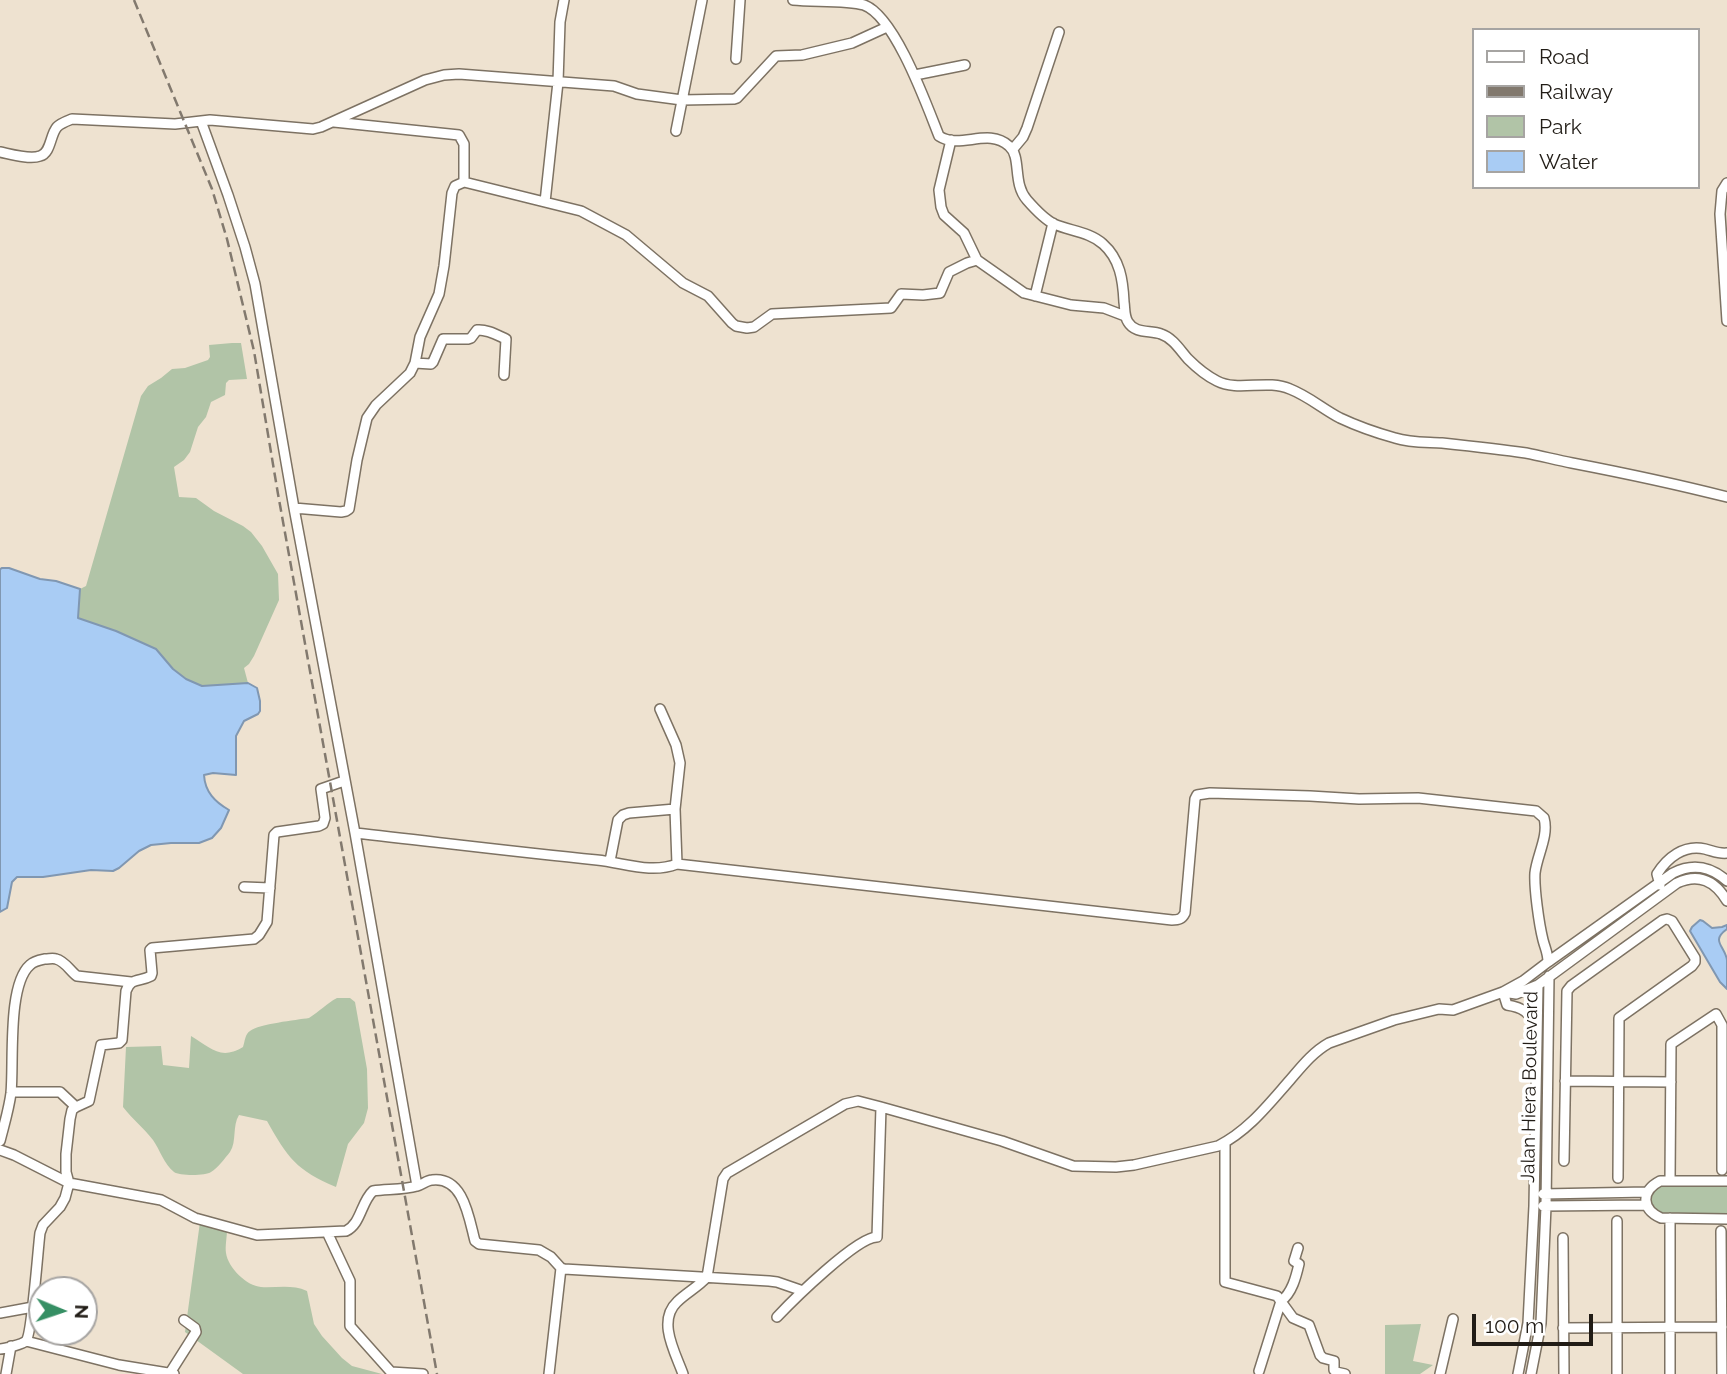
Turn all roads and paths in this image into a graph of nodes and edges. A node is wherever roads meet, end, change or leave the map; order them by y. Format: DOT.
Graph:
graph roads {
  1 [pos="564,0"];
  2 [pos="702,0"];
  3 [pos="740,0"];
  4 [pos="793,0"];
  5 [pos="887,27"];
  6 [pos="1059,32"];
  7 [pos="736,58"];
  8 [pos="965,65"];
  9 [pos="915,75"];
  10 [pos="558,82"];
  11 [pos="682,100"];
  12 [pos="201,121"];
  13 [pos="332,121"];
  14 [pos="676,131"];
  15 [pos="951,140"];
  16 [pos="1013,149"];
  17 [pos="0,152"];
  18 [pos="464,182"];
  19 [pos="1727,183"];
  20 [pos="545,202"];
  21 [pos="1053,223"];
  22 [pos="977,260"];
  23 [pos="1035,296"];
  24 [pos="1125,316"];
  25 [pos="1727,321"];
  26 [pos="415,363"];
  27 [pos="504,375"];
  28 [pos="1727,497"];
  29 [pos="294,508"];
  30 [pos="660,709"];
  31 [pos="344,781"];
  32 [pos="675,809"];
  33 [pos="355,833"];
  34 [pos="1727,853"];
  35 [pos="610,861"];
  36 [pos="677,864"];
  37 [pos="1727,881"];
  38 [pos="1658,884"];
  39 [pos="244,887"];
  40 [pos="270,888"];
  41 [pos="1665,892"];
  42 [pos="1727,901"];
  43 [pos="1542,935"];
  44 [pos="1572,945"];
  45 [pos="1545,964"];
  46 [pos="1531,975"];
  47 [pos="1549,976"];
  48 [pos="131,982"];
  49 [pos="1538,985"];
  50 [pos="1503,992"];
  51 [pos="1537,1040"];
  52 [pos="1565,1081"];
  53 [pos="1619,1082"];
  54 [pos="1671,1082"];
  55 [pos="11,1092"];
  56 [pos="76,1107"];
  57 [pos="881,1107"];
  58 [pos="0,1141"];
  59 [pos="1226,1143"];
  60 [pos="0,1150"];
  61 [pos="1564,1161"];
  62 [pos="1722,1170"];
  63 [pos="1618,1178"];
  64 [pos="1670,1181"];
  65 [pos="1727,1181"];
  66 [pos="69,1183"];
  67 [pos="417,1186"];
  68 [pos="1647,1192"];
  69 [pos="1589,1193"];
  70 [pos="1534,1194"];
  71 [pos="1547,1194"];
  72 [pos="1589,1205"];
  73 [pos="1647,1205"];
  74 [pos="1534,1206"];
  75 [pos="1546,1206"];
  76 [pos="1670,1218"];
  77 [pos="1727,1219"];
  78 [pos="1617,1221"];
  79 [pos="1721,1231"];
  80 [pos="327,1233"];
  81 [pos="1563,1238"];
  82 [pos="1298,1248"];
  83 [pos="561,1268"];
  84 [pos="36,1276"];
  85 [pos="707,1277"];
  86 [pos="803,1291"];
  87 [pos="1281,1301"];
  88 [pos="28,1308"];
  89 [pos="0,1313"];
  90 [pos="776,1317"];
  91 [pos="1453,1319"];
  92 [pos="184,1320"];
  93 [pos="1721,1327"];
  94 [pos="1563,1328"];
  95 [pos="1617,1328"];
  96 [pos="1670,1328"];
  97 [pos="28,1331"];
  98 [pos="26,1341"];
  99 [pos="11,1346"];
  100 [pos="0,1349"];
  101 [pos="1259,1371"];
  102 [pos="172,1373"];
  103 [pos="6,1374"];
  104 [pos="423,1374"];
  105 [pos="549,1374"];
  106 [pos="683,1374"];
  107 [pos="1345,1374"];
  108 [pos="1440,1374"];
  109 [pos="1518,1374"];
  110 [pos="1531,1374"];
  111 [pos="1563,1374"];
  112 [pos="1617,1374"];
  113 [pos="1670,1374"];
  114 [pos="1721,1374"];
  1 -- 10 [label="street"];
  2 -- 11 [label="street"];
  3 -- 7 [label="street"];
  4 -- 5 [label="street"];
  5 -- 9 [label="street"];
  5 -- 11 [label="street"];
  6 -- 16 [label="street"];
  8 -- 9 [label="street"];
  9 -- 15 [label="street"];
  10 -- 11 [label="street"];
  10 -- 13 [label="street"];
  10 -- 20 [label="street"];
  11 -- 14 [label="street"];
  12 -- 13 [label="street"];
  12 -- 17 [label="street"];
  12 -- 29 [label="street"];
  13 -- 18 [label="street"];
  15 -- 16 [label="street"];
  15 -- 22 [label="street"];
  16 -- 21 [label="street"];
  18 -- 20 [label="street"];
  18 -- 26 [label="street"];
  19 -- 25 [label="street"];
  20 -- 22 [label="street"];
  21 -- 23 [label="street"];
  21 -- 24 [label="street"];
  22 -- 23 [label="street"];
  23 -- 24 [label="street"];
  24 -- 28 [label="street"];
  26 -- 27 [label="street"];
  26 -- 29 [label="street"];
  29 -- 31 [label="street"];
  30 -- 32 [label="street"];
  31 -- 33 [label="street"];
  31 -- 40 [label="street"];
  32 -- 35 [label="street"];
  32 -- 36 [label="street"];
  33 -- 35 [label="street"];
  33 -- 67 [label="street"];
  34 -- 38 [label="street"];
  35 -- 36 [label="street"];
  36 -- 43 [label="street"];
  37 -- 38 [label="street, Jalan Hiera Boulevard"];
  38 -- 41 [label="street"];
  38 -- 44 [label="street, Jalan Hiera Boulevard"];
  39 -- 40 [label="street"];
  40 -- 48 [label="street"];
  41 -- 42 [label="street, Jalan Hiera Boulevard"];
  41 -- 47 [label="street, Jalan Hiera Boulevard"];
  43 -- 44 [label="street"];
  43 -- 45 [label="street"];
  44 -- 45 [label="street, Jalan Hiera Boulevard"];
  45 -- 46 [label="street, Jalan Hiera Boulevard"];
  45 -- 47 [label="street"];
  46 -- 49 [label="street"];
  46 -- 50 [label="street, Jalan Hiera Boulevard"];
  47 -- 49 [label="street"];
  47 -- 71 [label="street, Jalan Hiera Boulevard"];
  48 -- 55 [label="street"];
  48 -- 56 [label="street"];
  49 -- 50 [label="street"];
  49 -- 51 [label="street, Jalan Hiera Boulevard"];
  50 -- 51 [label="street"];
  50 -- 59 [label="street"];
  51 -- 70 [label="street, Jalan Hiera Boulevard"];
  52 -- 53 [label="street"];
  52 -- 53 [label="street"];
  52 -- 61 [label="street"];
  53 -- 54 [label="street"];
  53 -- 63 [label="street"];
  54 -- 62 [label="street"];
  54 -- 64 [label="street"];
  55 -- 56 [label="street"];
  55 -- 58 [label="street"];
  56 -- 66 [label="street"];
  57 -- 59 [label="street"];
  57 -- 85 [label="street"];
  57 -- 86 [label="street"];
  59 -- 87 [label="street"];
  60 -- 66 [label="street"];
  64 -- 65 [label="street"];
  64 -- 68 [label="street"];
  66 -- 80 [label="street"];
  66 -- 84 [label="street"];
  67 -- 80 [label="street"];
  67 -- 83 [label="street"];
  68 -- 69 [label="street"];
  68 -- 73 [label="street"];
  69 -- 71 [label="street"];
  69 -- 72 [label="street"];
  70 -- 71 [label="street"];
  70 -- 74 [label="street, Jalan Hiera Boulevard"];
  71 -- 75 [label="street, Jalan Hiera Boulevard"];
  72 -- 73 [label="street"];
  72 -- 75 [label="street"];
  73 -- 76 [label="street"];
  74 -- 75 [label="street"];
  74 -- 109 [label="street, Jalan Hiera Boulevard"];
  75 -- 110 [label="street, Jalan Hiera Boulevard"];
  76 -- 77 [label="street"];
  76 -- 96 [label="street"];
  78 -- 95 [label="street"];
  79 -- 93 [label="street"];
  80 -- 104 [label="street"];
  81 -- 94 [label="street"];
  82 -- 87 [label="street"];
  83 -- 85 [label="street"];
  83 -- 105 [label="street"];
  85 -- 86 [label="street"];
  85 -- 106 [label="street"];
  86 -- 90 [label="street"];
  87 -- 101 [label="street"];
  87 -- 107 [label="street"];
  88 -- 89 [label="street"];
  91 -- 108 [label="street"];
  92 -- 102 [label="street"];
  93 -- 96 [label="street"];
  93 -- 114 [label="street"];
  94 -- 95 [label="street"];
  94 -- 111 [label="street"];
  95 -- 96 [label="street"];
  95 -- 112 [label="street"];
  96 -- 113 [label="street"];
  97 -- 98 [label="street"];
  98 -- 99 [label="street"];
  98 -- 102 [label="street"];
  99 -- 100 [label="street"];
  99 -- 103 [label="street"];
}
